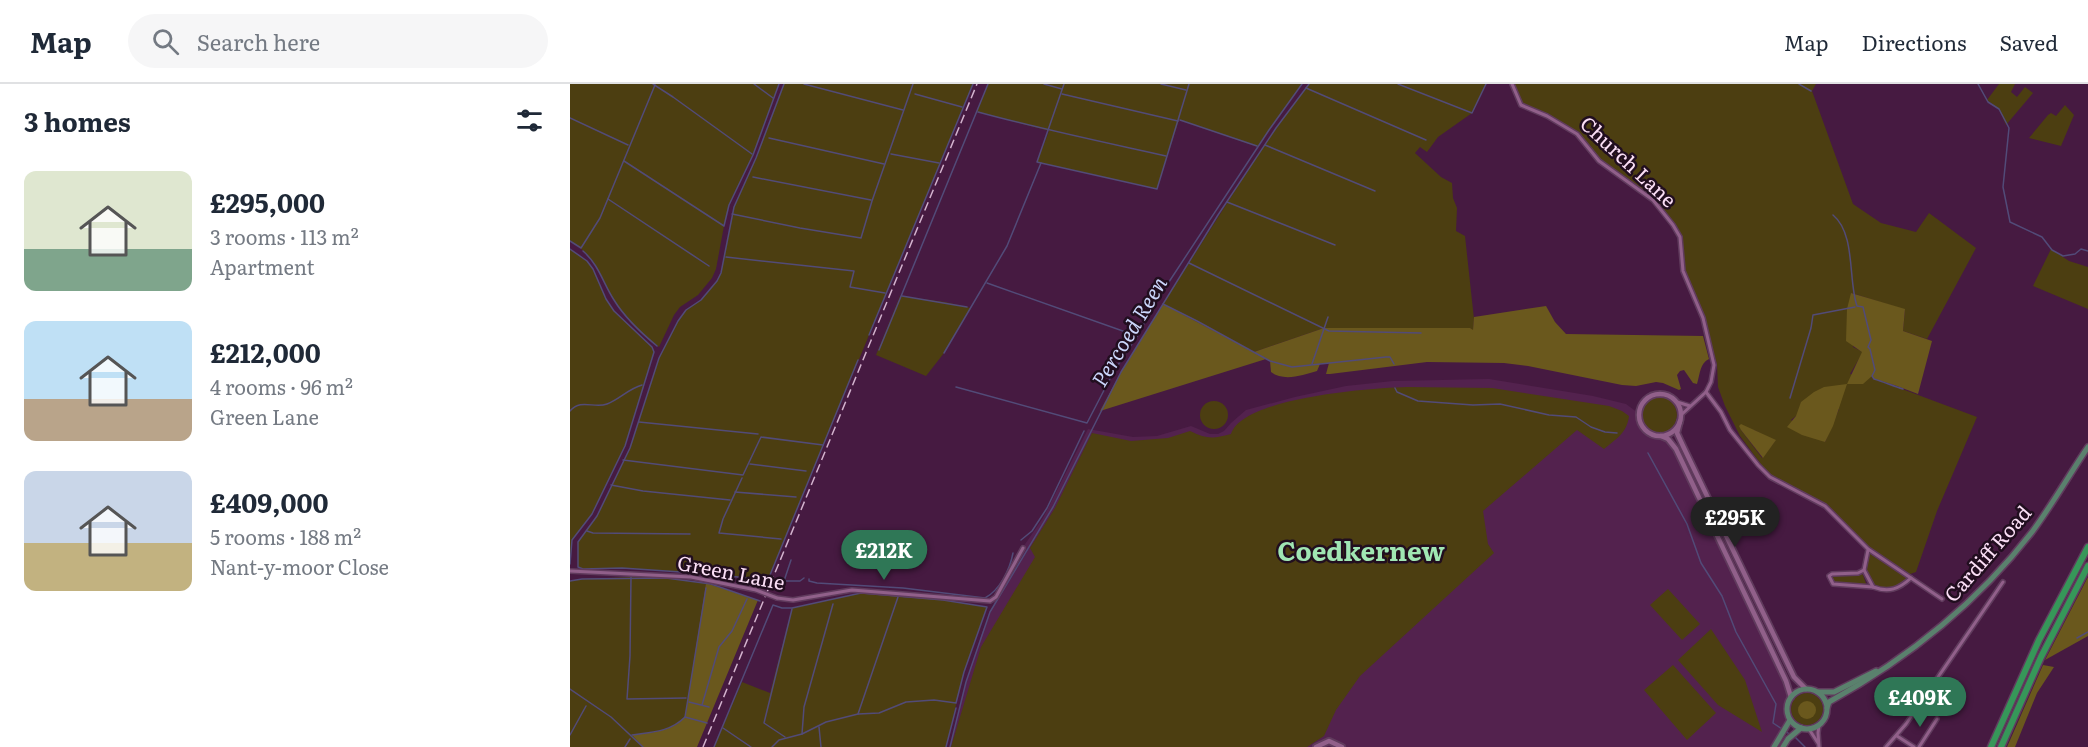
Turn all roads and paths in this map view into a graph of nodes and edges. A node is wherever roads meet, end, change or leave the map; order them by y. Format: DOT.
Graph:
graph roads {
  1 [pos="1512,84"];
  2 [pos="1706,392"];
  3 [pos="1677,402"];
  4 [pos="1690,406"];
  5 [pos="1681,415"];
  6 [pos="1680,422"];
  7 [pos="1661,436"];
  8 [pos="2088,447"];
  9 [pos="2088,547"];
  10 [pos="1023,548"];
  11 [pos="1868,549"];
  12 [pos="2088,566"];
  13 [pos="1864,570"];
  14 [pos="570,571"];
  15 [pos="1911,578"];
  16 [pos="2003,582"];
  17 [pos="1873,587"];
  18 [pos="1942,599"];
  19 [pos="1891,664"];
  20 [pos="1806,689"];
  21 [pos="1817,692"];
  22 [pos="1791,697"];
  23 [pos="1827,708"];
  24 [pos="1937,719"];
  25 [pos="1790,720"];
  26 [pos="1819,725"];
  27 [pos="1801,728"];
  28 [pos="1809,729"];
  29 [pos="1897,736"];
  30 [pos="1819,746"];
  31 [pos="1316,747"];
  32 [pos="1342,747"];
  33 [pos="1774,747"];
  34 [pos="1782,747"];
  35 [pos="1886,747"];
  36 [pos="1914,747"];
  37 [pos="1919,747"];
  38 [pos="1991,747"];
  39 [pos="2001,747"];
  1 -- 2 [label="street, Church Lane"];
  2 -- 4 [label="street"];
  2 -- 11 [label="street"];
  3 -- 4 [label="street"];
  3 -- 5 [label="street"];
  3 -- 7 [label="street"];
  4 -- 5 [label="street"];
  5 -- 6 [label="street"];
  6 -- 7 [label="street"];
  6 -- 20 [label="street"];
  7 -- 22 [label="street"];
  8 -- 19 [label="main road, Cardiff Road"];
  9 -- 38 [label="highway"];
  10 -- 14 [label="street, Green Lane, bridge"];
  11 -- 13 [label="street"];
  11 -- 15 [label="street"];
  12 -- 39 [label="highway"];
  13 -- 17 [label="street"];
  13 -- 17 [label="street"];
  15 -- 17 [label="street"];
  15 -- 18 [label="street"];
  16 -- 29 [label="street"];
  19 -- 21 [label="main road, Cardiff Road"];
  19 -- 23 [label="main road, Cardiff Road"];
  20 -- 21 [label="main road"];
  20 -- 22 [label="main road"];
  21 -- 23 [label="main road"];
  22 -- 25 [label="main road"];
  23 -- 26 [label="main road"];
  24 -- 37 [label="street"];
  25 -- 27 [label="main road"];
  25 -- 33 [label="main road"];
  26 -- 28 [label="main road"];
  26 -- 30 [label="street"];
  27 -- 28 [label="main road"];
  27 -- 34 [label="main road"];
  28 -- 30 [label="street"];
  29 -- 35 [label="street"];
  29 -- 36 [label="street"];
  31 -- 32 [label="street"];
}
